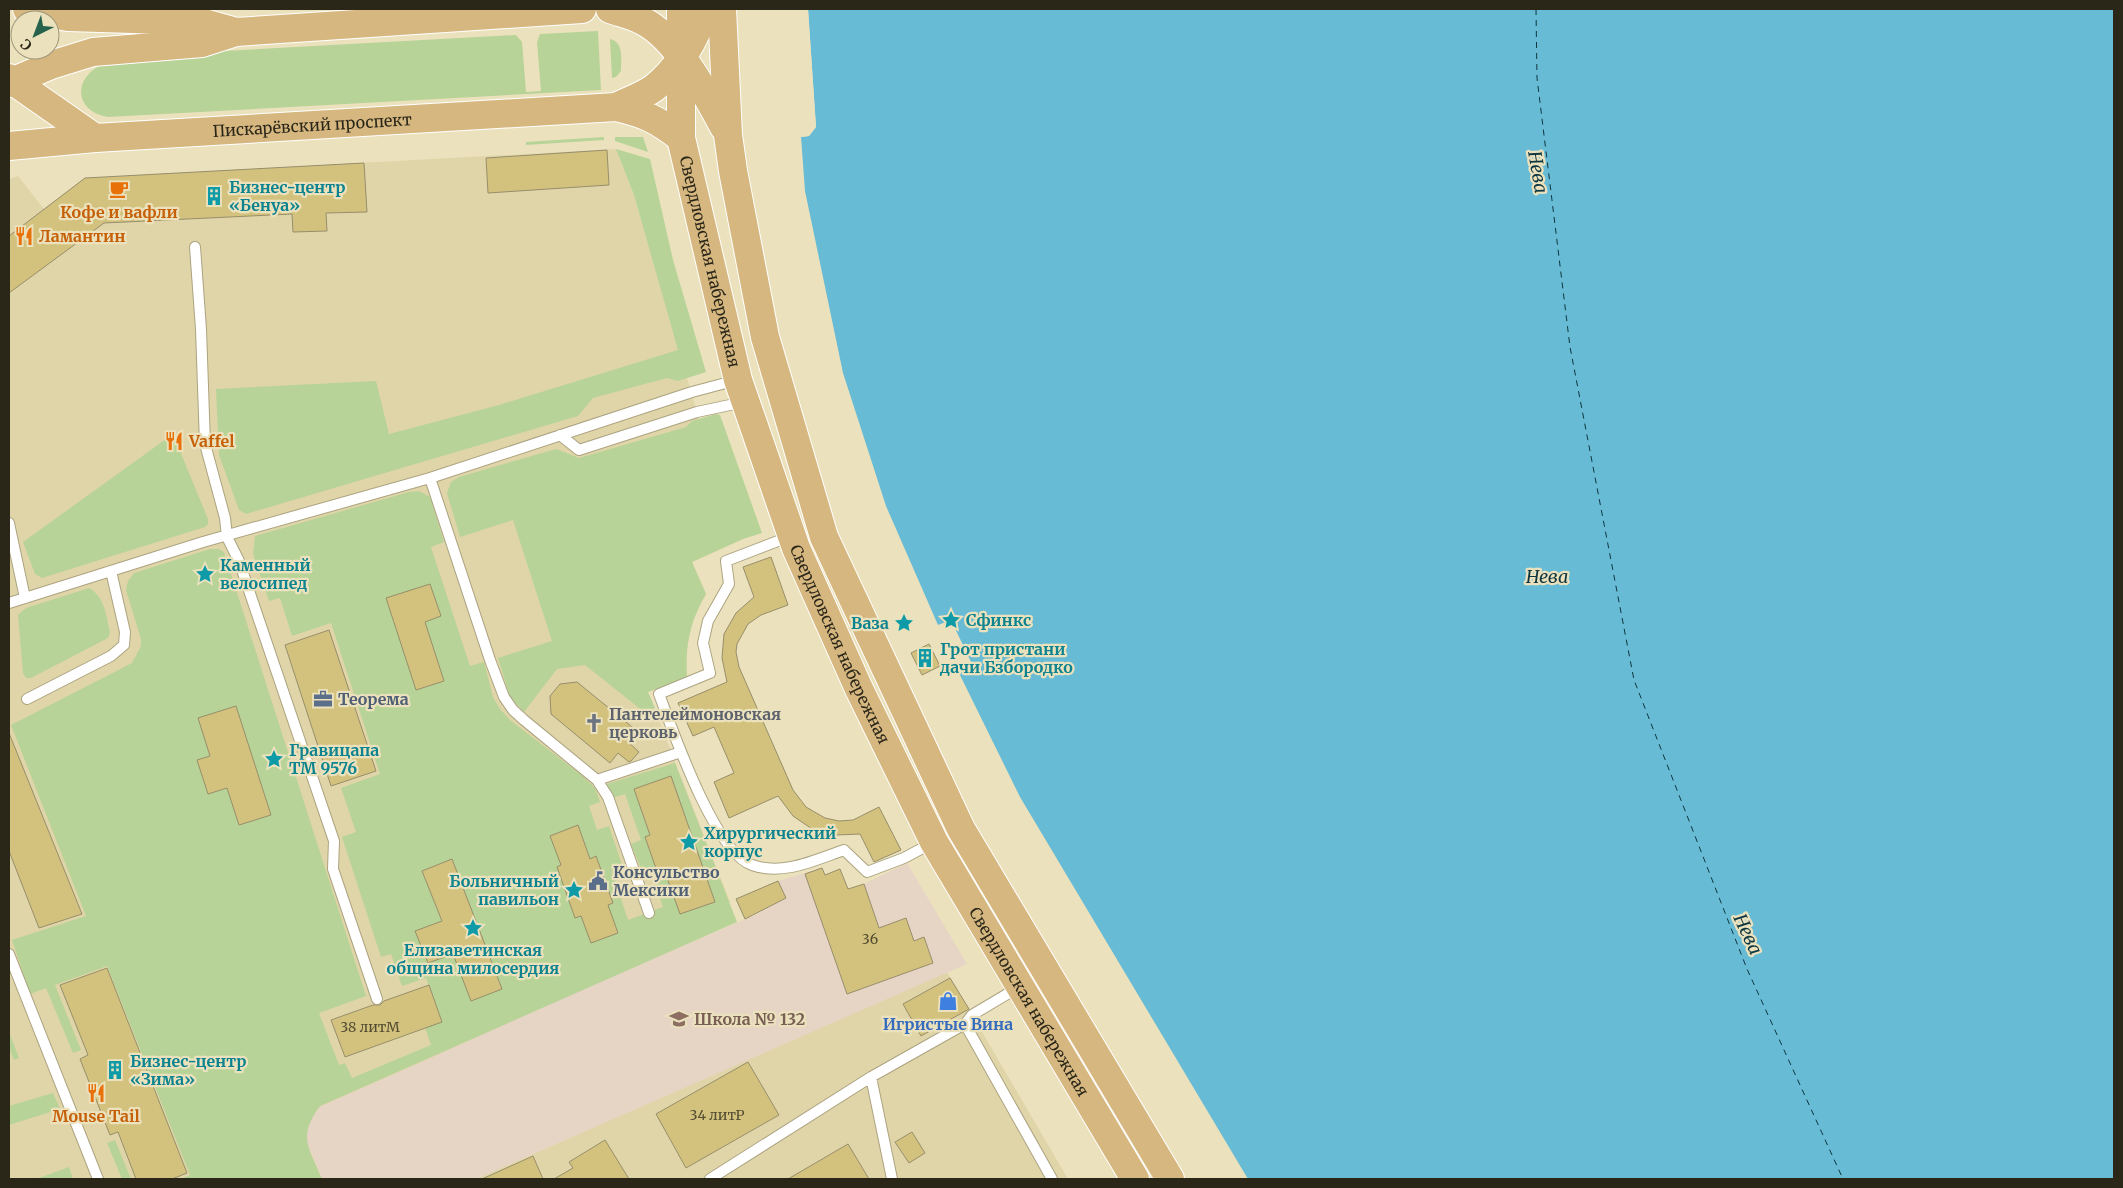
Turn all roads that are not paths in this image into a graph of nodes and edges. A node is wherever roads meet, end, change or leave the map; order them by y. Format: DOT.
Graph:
graph roads {
  1 [pos="27,9"];
  2 [pos="582,9"];
  3 [pos="610,9"];
  4 [pos="681,9"];
  5 [pos="706,9"];
  6 [pos="722,9"];
  7 [pos="121,14"];
  8 [pos="236,32"];
  9 [pos="681,58"];
  10 [pos="10,81"];
  11 [pos="616,107"];
  12 [pos="728,135"];
  13 [pos="95,138"];
  14 [pos="681,138"];
  15 [pos="9,146"];
  16 [pos="195,247"];
  17 [pos="741,391"];
  18 [pos="560,435"];
  19 [pos="430,478"];
  20 [pos="9,523"];
  21 [pos="792,535"];
  22 [pos="227,537"];
  23 [pos="111,570"];
  24 [pos="25,598"];
  25 [pos="9,603"];
  26 [pos="27,699"];
  27 [pos="681,752"];
  28 [pos="597,780"];
  29 [pos="934,842"];
  30 [pos="649,913"];
  31 [pos="9,954"];
  32 [pos="12,972"];
  33 [pos="1020,987"];
  34 [pos="377,999"];
  35 [pos="965,1024"];
  36 [pos="871,1077"];
  37 [pos="98,1179"];
  38 [pos="710,1179"];
  39 [pos="892,1179"];
  40 [pos="1052,1179"];
  41 [pos="1135,1179"];
  42 [pos="1170,1179"];
  1 -- 7 [label="main road"];
  2 -- 8 [label="main road"];
  3 -- 9 [label="main road"];
  4 -- 9 [label="main road, Свердловская набережная"];
  5 -- 9 [label="main road"];
  6 -- 12 [label="main road, Свердловская набережная"];
  7 -- 8 [label="main road"];
  8 -- 10 [label="main road"];
  9 -- 11 [label="main road, Пискарёвский проспект"];
  9 -- 12 [label="main road, Свердловская набережная"];
  9 -- 14 [label="main road, Свердловская набережная"];
  10 -- 13 [label="main road"];
  11 -- 13 [label="main road, Пискарёвский проспект"];
  11 -- 14 [label="main road, Пискарёвский проспект"];
  12 -- 42 [label="main road, Свердловская набережная"];
  13 -- 15 [label="main road, Пискарёвский проспект"];
  14 -- 17 [label="main road, Свердловская набережная"];
  16 -- 22 [label="lane"];
  17 -- 18 [label="lane"];
  17 -- 18 [label="lane"];
  17 -- 21 [label="main road, Свердловская набережная"];
  18 -- 19 [label="lane"];
  19 -- 22 [label="lane"];
  19 -- 28 [label="lane"];
  20 -- 24 [label="lane"];
  21 -- 27 [label="lane"];
  21 -- 29 [label="main road, Свердловская набережная"];
  22 -- 23 [label="lane"];
  22 -- 34 [label="lane"];
  23 -- 24 [label="lane"];
  23 -- 26 [label="lane"];
  24 -- 25 [label="lane"];
  27 -- 28 [label="lane"];
  27 -- 29 [label="lane"];
  28 -- 30 [label="lane"];
  29 -- 33 [label="main road, Свердловская набережная"];
  31 -- 32 [label="lane"];
  32 -- 37 [label="lane"];
  33 -- 35 [label="lane"];
  33 -- 41 [label="main road, Свердловская набережная"];
  35 -- 36 [label="lane"];
  35 -- 40 [label="lane"];
  36 -- 38 [label="lane"];
  36 -- 39 [label="lane"];
}
